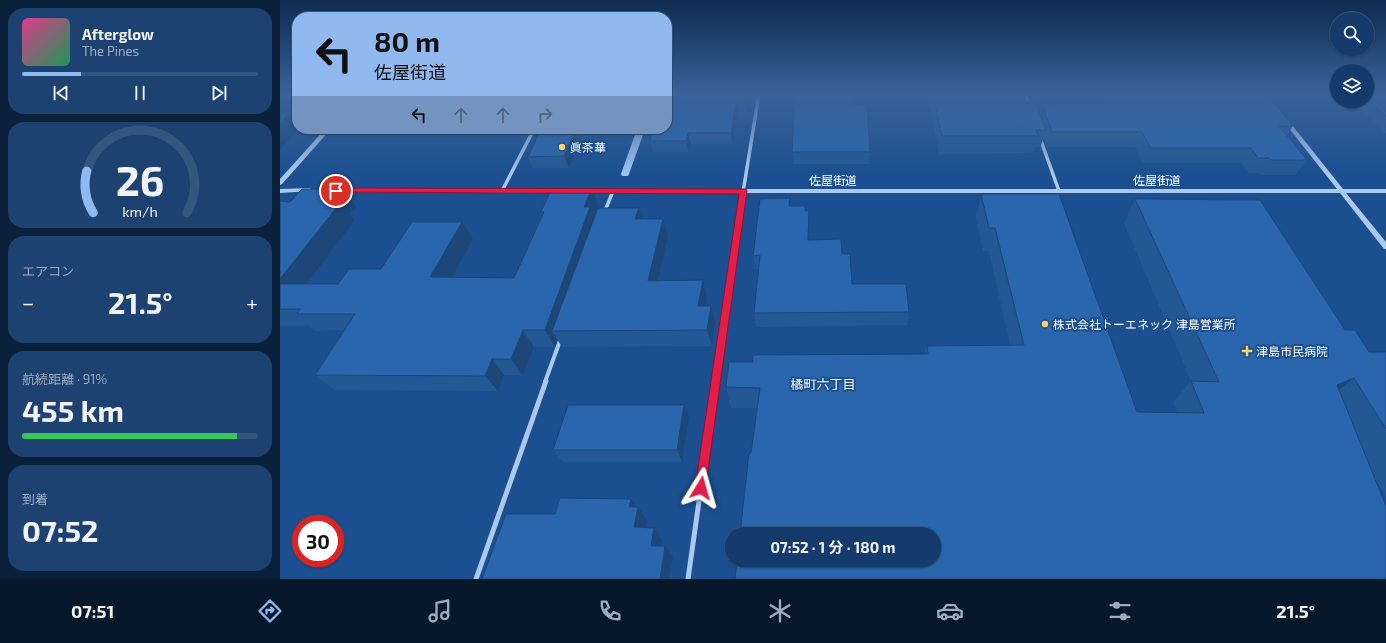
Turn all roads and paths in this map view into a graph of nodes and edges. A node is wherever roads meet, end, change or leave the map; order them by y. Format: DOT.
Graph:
graph roads {
  1 [pos="755,121"];
  2 [pos="1285,121"];
  3 [pos="324,134"];
  4 [pos="531,134"];
  5 [pos="1039,135"];
  6 [pos="280,183"];
  7 [pos="315,190"];
  8 [pos="330,190"];
  9 [pos="280,191"];
  10 [pos="502,191"];
  11 [pos="563,191"];
  12 [pos="578,191"];
  13 [pos="613,191"];
  14 [pos="743,191"];
  15 [pos="1059,191"];
  16 [pos="1341,191"];
  17 [pos="1386,191"];
  18 [pos="602,220"];
  19 [pos="1386,247"];
  20 [pos="564,330"];
  21 [pos="476,579"];
  22 [pos="688,579"];
  1 -- 14 [label="street"];
  2 -- 16 [label="street"];
  3 -- 6 [label="street"];
  4 -- 10 [label="street"];
  5 -- 15 [label="street"];
  7 -- 9 [label="street"];
  8 -- 10 [label="street"];
  10 -- 11 [label="street"];
  12 -- 13 [label="street, 佐屋街道"];
  13 -- 14 [label="street, 佐屋街道"];
  13 -- 18 [label="street"];
  14 -- 15 [label="street, 佐屋街道"];
  14 -- 22 [label="street"];
  15 -- 16 [label="street, 佐屋街道"];
  16 -- 17 [label="street, 佐屋街道"];
  16 -- 19 [label="street"];
  20 -- 21 [label="street"];
}
